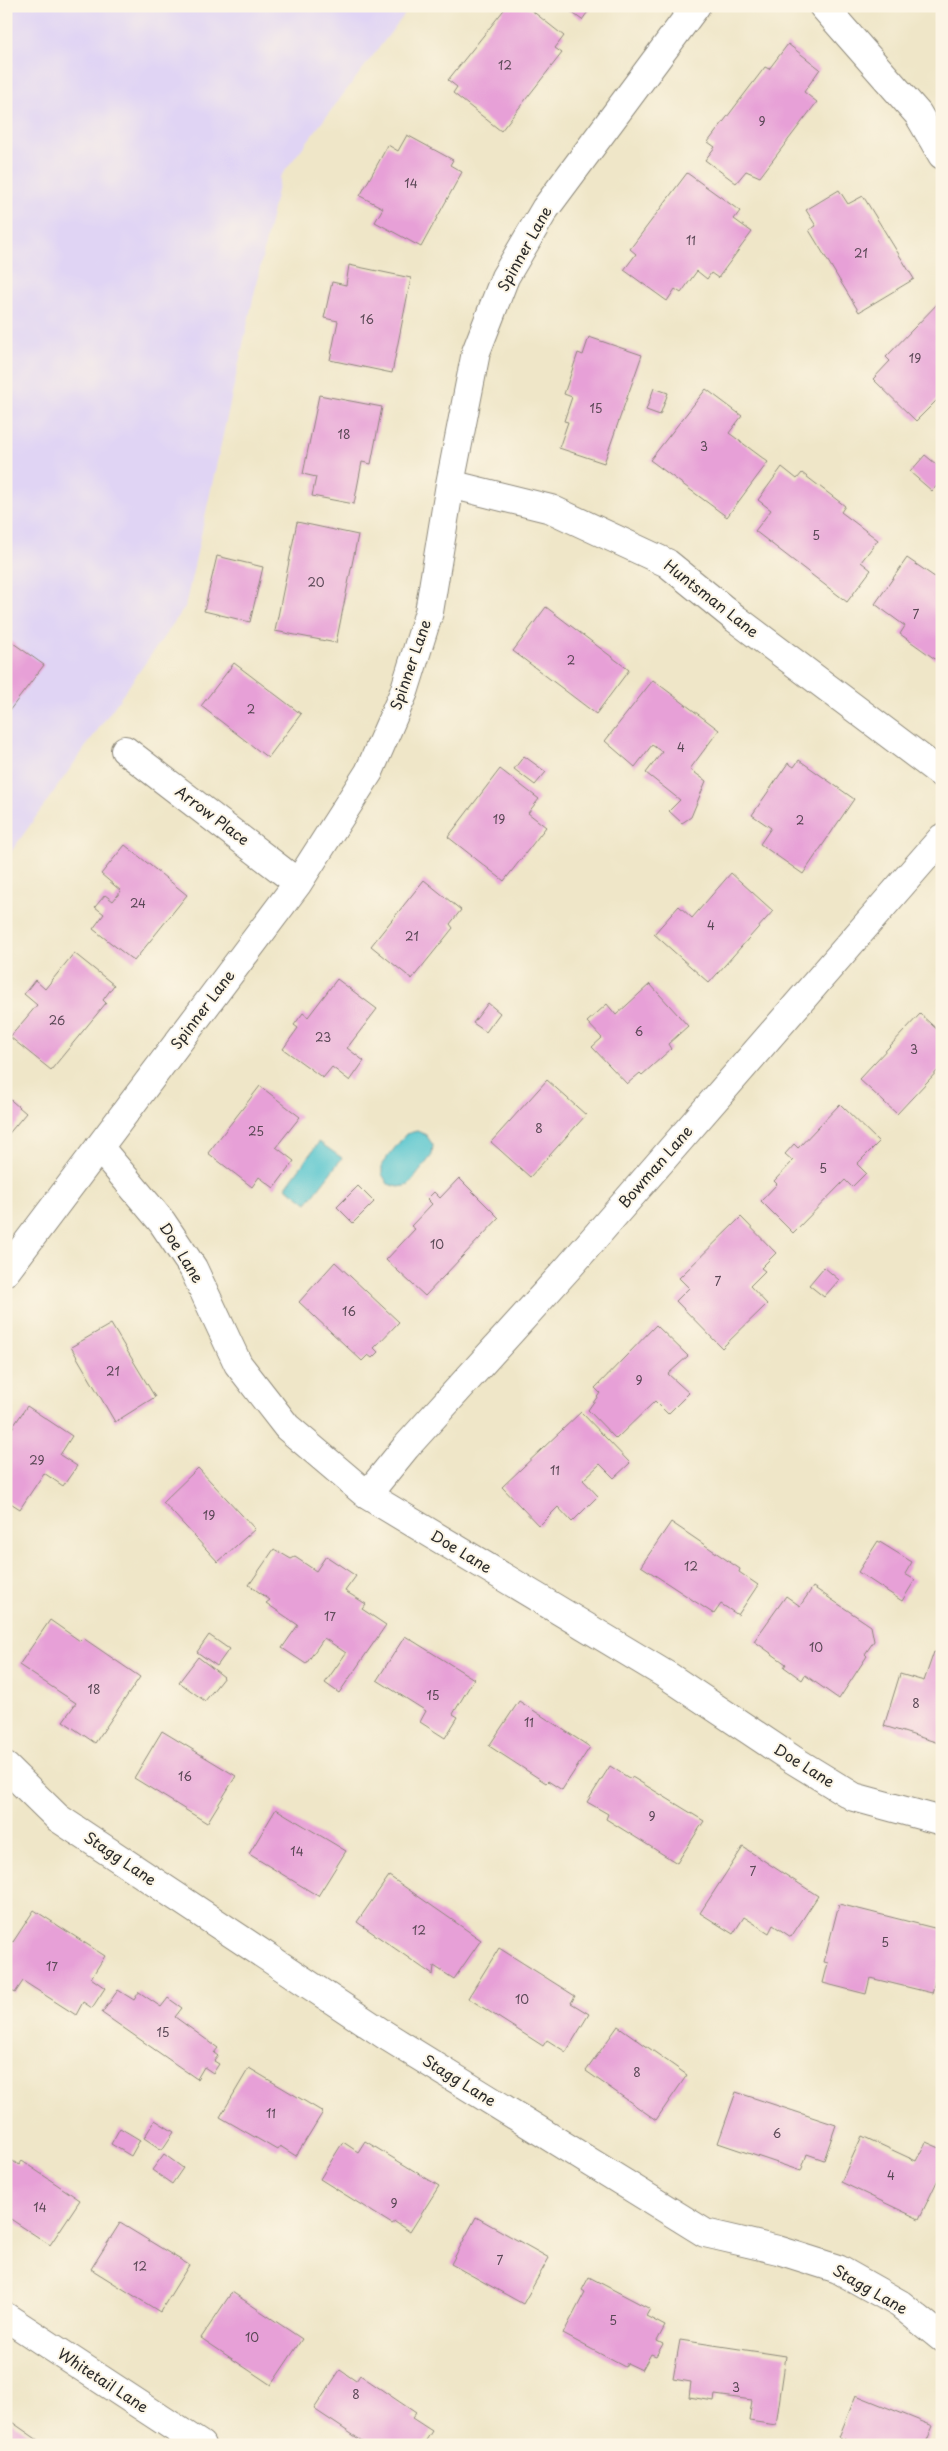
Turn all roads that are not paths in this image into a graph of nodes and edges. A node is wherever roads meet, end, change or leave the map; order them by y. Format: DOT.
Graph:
graph roads {
  1 [pos="696,6"];
  2 [pos="823,6"];
  3 [pos="942,155"];
  4 [pos="450,484"];
  5 [pos="125,750"];
  6 [pos="942,774"];
  7 [pos="942,838"];
  8 [pos="298,884"];
  9 [pos="99,1147"];
  10 [pos="6,1271"];
  11 [pos="367,1495"];
  12 [pos="6,1767"];
  13 [pos="942,1820"];
  14 [pos="6,2317"];
  15 [pos="942,2338"];
  16 [pos="201,2445"];
  1 -- 4 [label="street, Spinner Lane"];
  2 -- 3 [label="street"];
  4 -- 6 [label="street, Huntsman Lane"];
  4 -- 8 [label="street, Spinner Lane"];
  5 -- 8 [label="street, Arrow Place"];
  7 -- 11 [label="street, Bowman Lane"];
  8 -- 9 [label="street, Spinner Lane"];
  9 -- 10 [label="street, Spinner Lane"];
  9 -- 11 [label="street, Doe Lane"];
  11 -- 13 [label="street, Doe Lane"];
  12 -- 15 [label="street, Stagg Lane"];
  14 -- 16 [label="street, Whitetail Lane"];
}
